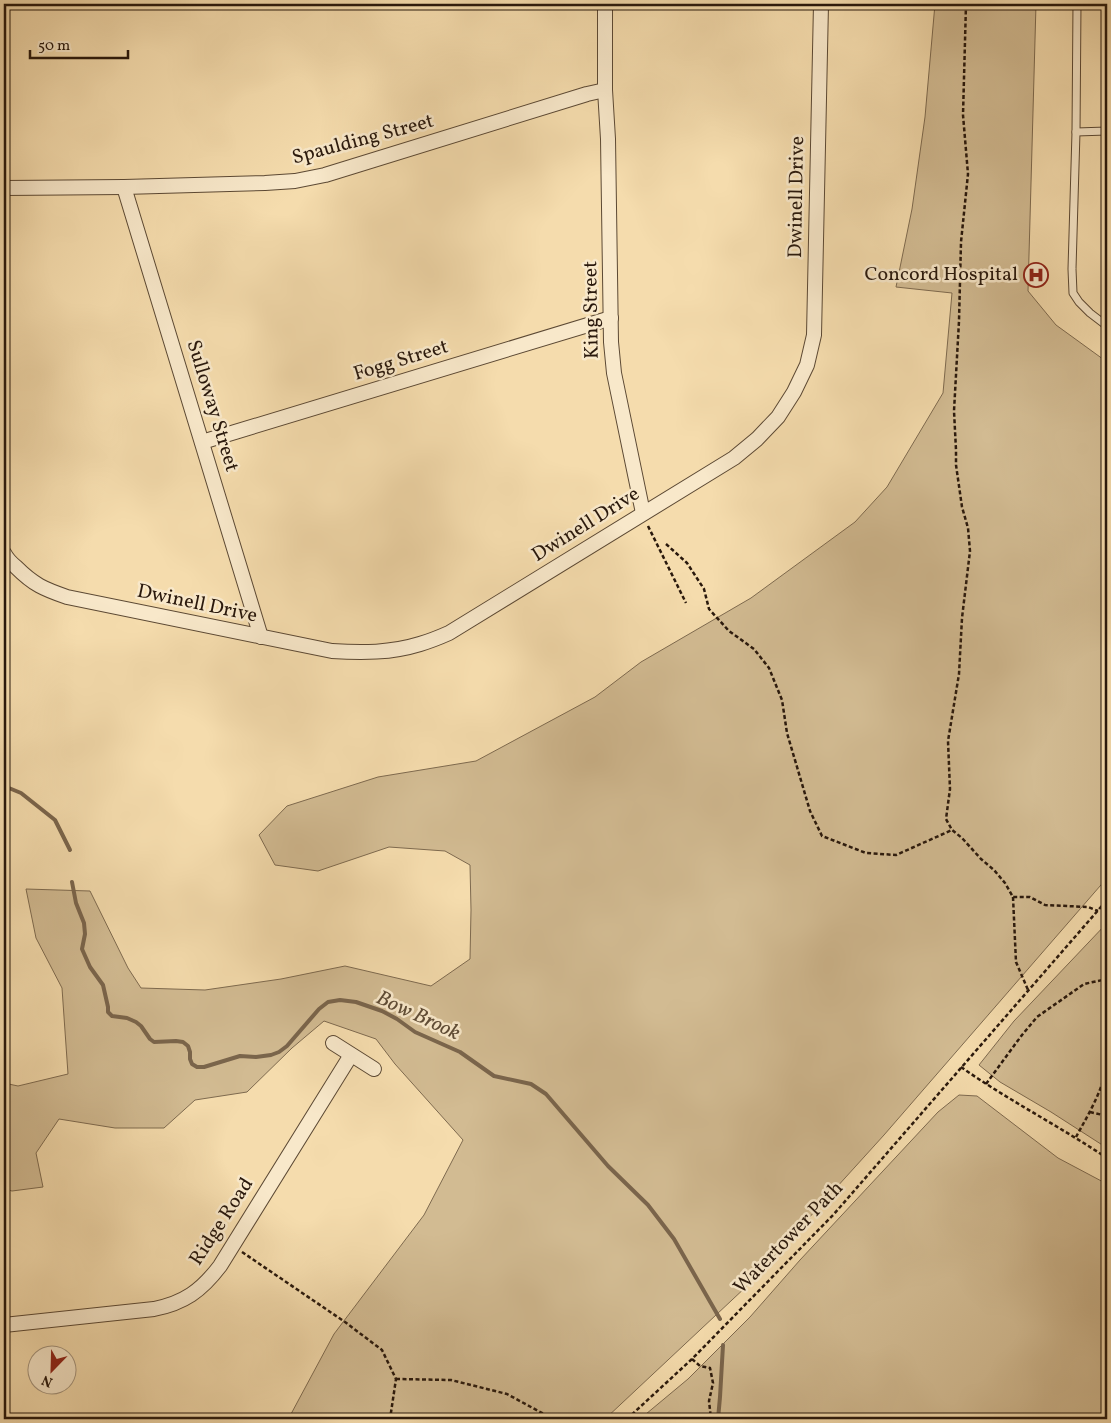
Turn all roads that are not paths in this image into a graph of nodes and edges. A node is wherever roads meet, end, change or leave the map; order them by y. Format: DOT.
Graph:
graph roads {
  1 [pos="605,4"];
  2 [pos="821,4"];
  3 [pos="1077,4"];
  4 [pos="605,90"];
  5 [pos="1076,132"];
  6 [pos="1107,132"];
  7 [pos="124,187"];
  8 [pos="4,188"];
  9 [pos="611,318"];
  10 [pos="1107,326"];
  11 [pos="202,442"];
  12 [pos="642,513"];
  13 [pos="4,552"];
  14 [pos="261,638"];
  15 [pos="333,1043"];
  16 [pos="351,1055"];
  17 [pos="374,1069"];
  18 [pos="4,1325"];
  1 -- 4 [label="street, King Street"];
  2 -- 12 [label="street, Dwinell Drive"];
  3 -- 5 [label="lane"];
  4 -- 7 [label="street, Spaulding Street"];
  4 -- 9 [label="street, King Street"];
  5 -- 6 [label="lane"];
  5 -- 10 [label="lane"];
  7 -- 8 [label="street, Spaulding Street"];
  7 -- 11 [label="street, Sulloway Street"];
  9 -- 11 [label="street, Fogg Street"];
  9 -- 12 [label="street, King Street"];
  11 -- 14 [label="street, Sulloway Street"];
  12 -- 14 [label="street, Dwinell Drive"];
  13 -- 14 [label="street, Dwinell Drive"];
  15 -- 16 [label="street"];
  16 -- 17 [label="street"];
  16 -- 18 [label="street, Ridge Road"];
}
